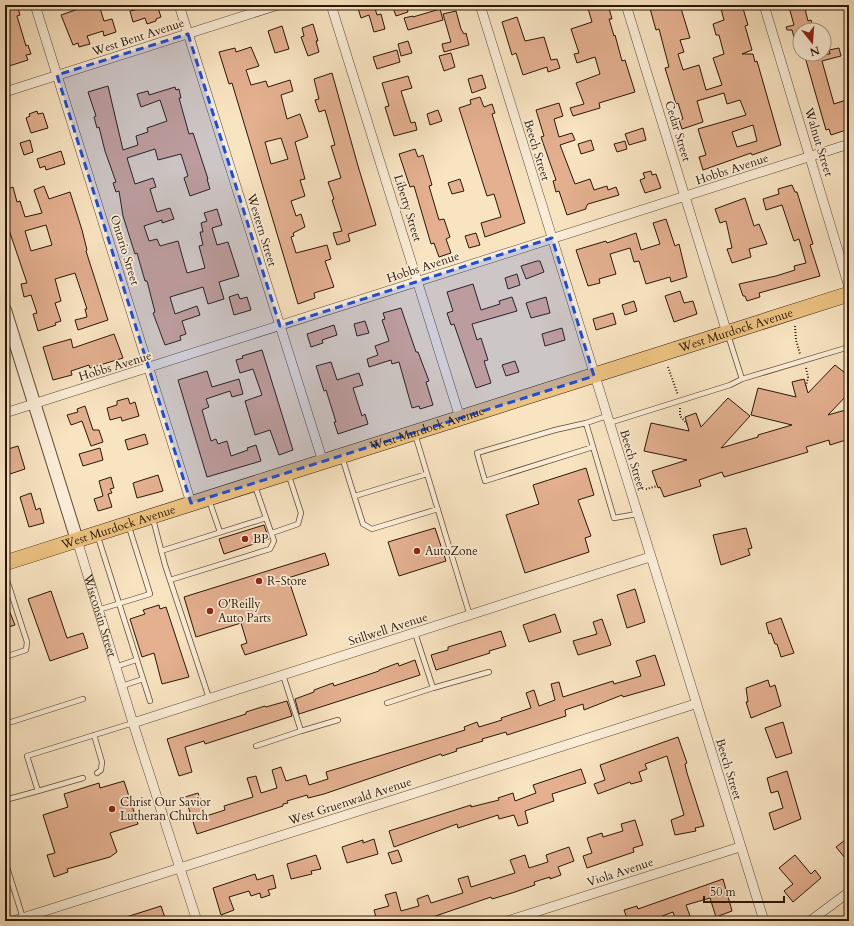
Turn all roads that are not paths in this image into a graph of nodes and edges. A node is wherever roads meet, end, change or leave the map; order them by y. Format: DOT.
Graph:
graph roads {
  1 [pos="35,5"];
  2 [pos="179,5"];
  3 [pos="278,5"];
  4 [pos="331,5"];
  5 [pos="480,5"];
  6 [pos="626,5"];
  7 [pos="764,5"];
  8 [pos="188,34"];
  9 [pos="57,75"];
  10 [pos="5,92"];
  11 [pos="849,144"];
  12 [pos="811,156"];
  13 [pos="686,196"];
  14 [pos="552,238"];
  15 [pos="418,281"];
  16 [pos="849,287"];
  17 [pos="849,294"];
  18 [pos="5,310"];
  19 [pos="280,326"];
  20 [pos="727,333"];
  21 [pos="849,347"];
  22 [pos="149,368"];
  23 [pos="594,376"];
  24 [pos="742,379"];
  25 [pos="34,404"];
  26 [pos="5,413"];
  27 [pos="460,418"];
  28 [pos="608,419"];
  29 [pos="586,424"];
  30 [pos="414,432"];
  31 [pos="593,447"];
  32 [pos="342,455"];
  33 [pos="323,462"];
  34 [pos="288,473"];
  35 [pos="427,474"];
  36 [pos="254,484"];
  37 [pos="355,496"];
  38 [pos="208,498"];
  39 [pos="191,503"];
  40 [pos="438,509"];
  41 [pos="637,514"];
  42 [pos="152,516"];
  43 [pos="266,518"];
  44 [pos="128,523"];
  45 [pos="220,532"];
  46 [pos="97,533"];
  47 [pos="272,533"];
  48 [pos="77,540"];
  49 [pos="161,551"];
  50 [pos="650,557"];
  51 [pos="5,563"];
  52 [pos="5,574"];
  53 [pos="170,580"];
  54 [pos="118,604"];
  55 [pos="98,610"];
  56 [pos="470,616"];
  57 [pos="415,633"];
  58 [pos="5,657"];
  59 [pos="136,660"];
  60 [pos="115,667"];
  61 [pos="489,672"];
  62 [pos="283,675"];
  63 [pos="143,679"];
  64 [pos="121,686"];
  65 [pos="433,688"];
  66 [pos="209,698"];
  67 [pos="83,699"];
  68 [pos="150,701"];
  69 [pos="387,703"];
  70 [pos="695,704"];
  71 [pos="338,720"];
  72 [pos="133,722"];
  73 [pos="5,724"];
  74 [pos="301,731"];
  75 [pos="94,735"];
  76 [pos="256,746"];
  77 [pos="97,773"];
  78 [pos="83,778"];
  79 [pos="38,791"];
  80 [pos="5,800"];
  81 [pos="740,847"];
  82 [pos="5,861"];
  83 [pos="180,868"];
  84 [pos="849,892"];
  85 [pos="23,918"];
  86 [pos="12,921"];
  87 [pos="197,921"];
  88 [pos="507,921"];
  89 [pos="764,921"];
  90 [pos="810,921"];
  1 -- 9 [label="street, Ontario Street"];
  2 -- 8 [label="street, Western Street"];
  3 -- 8 [label="street, West Bent Avenue"];
  4 -- 15 [label="street, Liberty Street"];
  5 -- 14 [label="street, Beech Street"];
  6 -- 13 [label="street, Cedar Street"];
  7 -- 12 [label="street, Walnut Street"];
  8 -- 9 [label="street, West Bent Avenue"];
  8 -- 19 [label="street, Western Street"];
  9 -- 10 [label="street, West Bent Avenue"];
  9 -- 22 [label="street, Ontario Street"];
  11 -- 12 [label="street, Hobbs Avenue"];
  12 -- 13 [label="street, Hobbs Avenue"];
  12 -- 16 [label="street, Walnut Street"];
  13 -- 14 [label="street, Hobbs Avenue"];
  13 -- 20 [label="street, Cedar Street"];
  14 -- 15 [label="street, Hobbs Avenue"];
  14 -- 23 [label="street, Beech Street"];
  15 -- 19 [label="street, Hobbs Avenue"];
  15 -- 27 [label="street, Liberty Street"];
  17 -- 20 [label="main road, West Murdock Avenue"];
  18 -- 25 [label="street, Wisconsin Street"];
  19 -- 22 [label="street, Hobbs Avenue"];
  19 -- 33 [label="street, Western Street"];
  20 -- 23 [label="main road, West Murdock Avenue"];
  20 -- 24 [label="lane"];
  21 -- 24 [label="lane"];
  22 -- 25 [label="street, Hobbs Avenue"];
  22 -- 39 [label="street, Ontario Street"];
  23 -- 27 [label="main road, West Murdock Avenue"];
  23 -- 28 [label="street, Beech Street"];
  24 -- 28 [label="lane"];
  25 -- 26 [label="street, Hobbs Avenue"];
  25 -- 48 [label="street, Wisconsin Street"];
  27 -- 30 [label="main road, West Murdock Avenue"];
  28 -- 29 [label="lane"];
  28 -- 41 [label="street, Beech Street"];
  29 -- 31 [label="lane"];
  29 -- 31 [label="lane"];
  30 -- 32 [label="main road, West Murdock Avenue"];
  30 -- 35 [label="lane"];
  31 -- 41 [label="lane"];
  32 -- 33 [label="main road, West Murdock Avenue"];
  32 -- 37 [label="lane"];
  33 -- 34 [label="main road, West Murdock Avenue"];
  34 -- 36 [label="main road, West Murdock Avenue"];
  34 -- 47 [label="lane"];
  35 -- 37 [label="lane"];
  35 -- 40 [label="lane"];
  36 -- 38 [label="main road, West Murdock Avenue"];
  36 -- 43 [label="lane"];
  37 -- 40 [label="lane"];
  38 -- 39 [label="main road, West Murdock Avenue"];
  38 -- 45 [label="lane"];
  39 -- 42 [label="main road, West Murdock Avenue"];
  40 -- 56 [label="lane"];
  41 -- 50 [label="street, Beech Street"];
  42 -- 44 [label="main road, West Murdock Avenue"];
  42 -- 49 [label="lane"];
  43 -- 45 [label="lane"];
  43 -- 47 [label="lane"];
  44 -- 46 [label="main road, West Murdock Avenue"];
  44 -- 54 [label="lane"];
  45 -- 49 [label="lane"];
  46 -- 48 [label="main road, West Murdock Avenue"];
  46 -- 54 [label="lane"];
  47 -- 53 [label="lane"];
  48 -- 51 [label="main road, West Murdock Avenue"];
  48 -- 55 [label="street, Wisconsin Street"];
  49 -- 53 [label="lane"];
  50 -- 56 [label="street, Stillwell Avenue"];
  50 -- 70 [label="street, Beech Street"];
  52 -- 58 [label="lane"];
  53 -- 66 [label="lane"];
  54 -- 55 [label="lane"];
  54 -- 59 [label="lane"];
  55 -- 60 [label="street, Wisconsin Street"];
  56 -- 57 [label="street, Stillwell Avenue"];
  57 -- 62 [label="street, Stillwell Avenue"];
  57 -- 65 [label="lane"];
  59 -- 60 [label="lane"];
  59 -- 63 [label="lane"];
  60 -- 64 [label="street, Wisconsin Street"];
  61 -- 65 [label="lane"];
  62 -- 66 [label="street, Stillwell Avenue"];
  62 -- 74 [label="lane"];
  63 -- 64 [label="lane"];
  63 -- 68 [label="lane"];
  64 -- 72 [label="street, Wisconsin Street"];
  65 -- 69 [label="lane"];
  66 -- 72 [label="street, Stillwell Avenue"];
  67 -- 73 [label="lane"];
  70 -- 81 [label="street, Beech Street"];
  70 -- 83 [label="street, West Gruenwald Avenue"];
  71 -- 74 [label="lane"];
  72 -- 75 [label="lane"];
  72 -- 83 [label="street, Wisconsin Street"];
  74 -- 76 [label="lane"];
  75 -- 77 [label="lane"];
  75 -- 79 [label="lane"];
  78 -- 79 [label="lane"];
  79 -- 80 [label="lane"];
  81 -- 88 [label="street, Viola Avenue"];
  81 -- 89 [label="street, Beech Street"];
  82 -- 85 [label="lane"];
  83 -- 85 [label="street, West Gruenwald Avenue"];
  83 -- 87 [label="street, Wisconsin Street"];
  84 -- 90 [label="street"];
  85 -- 86 [label="street, West Gruenwald Avenue"];
}
